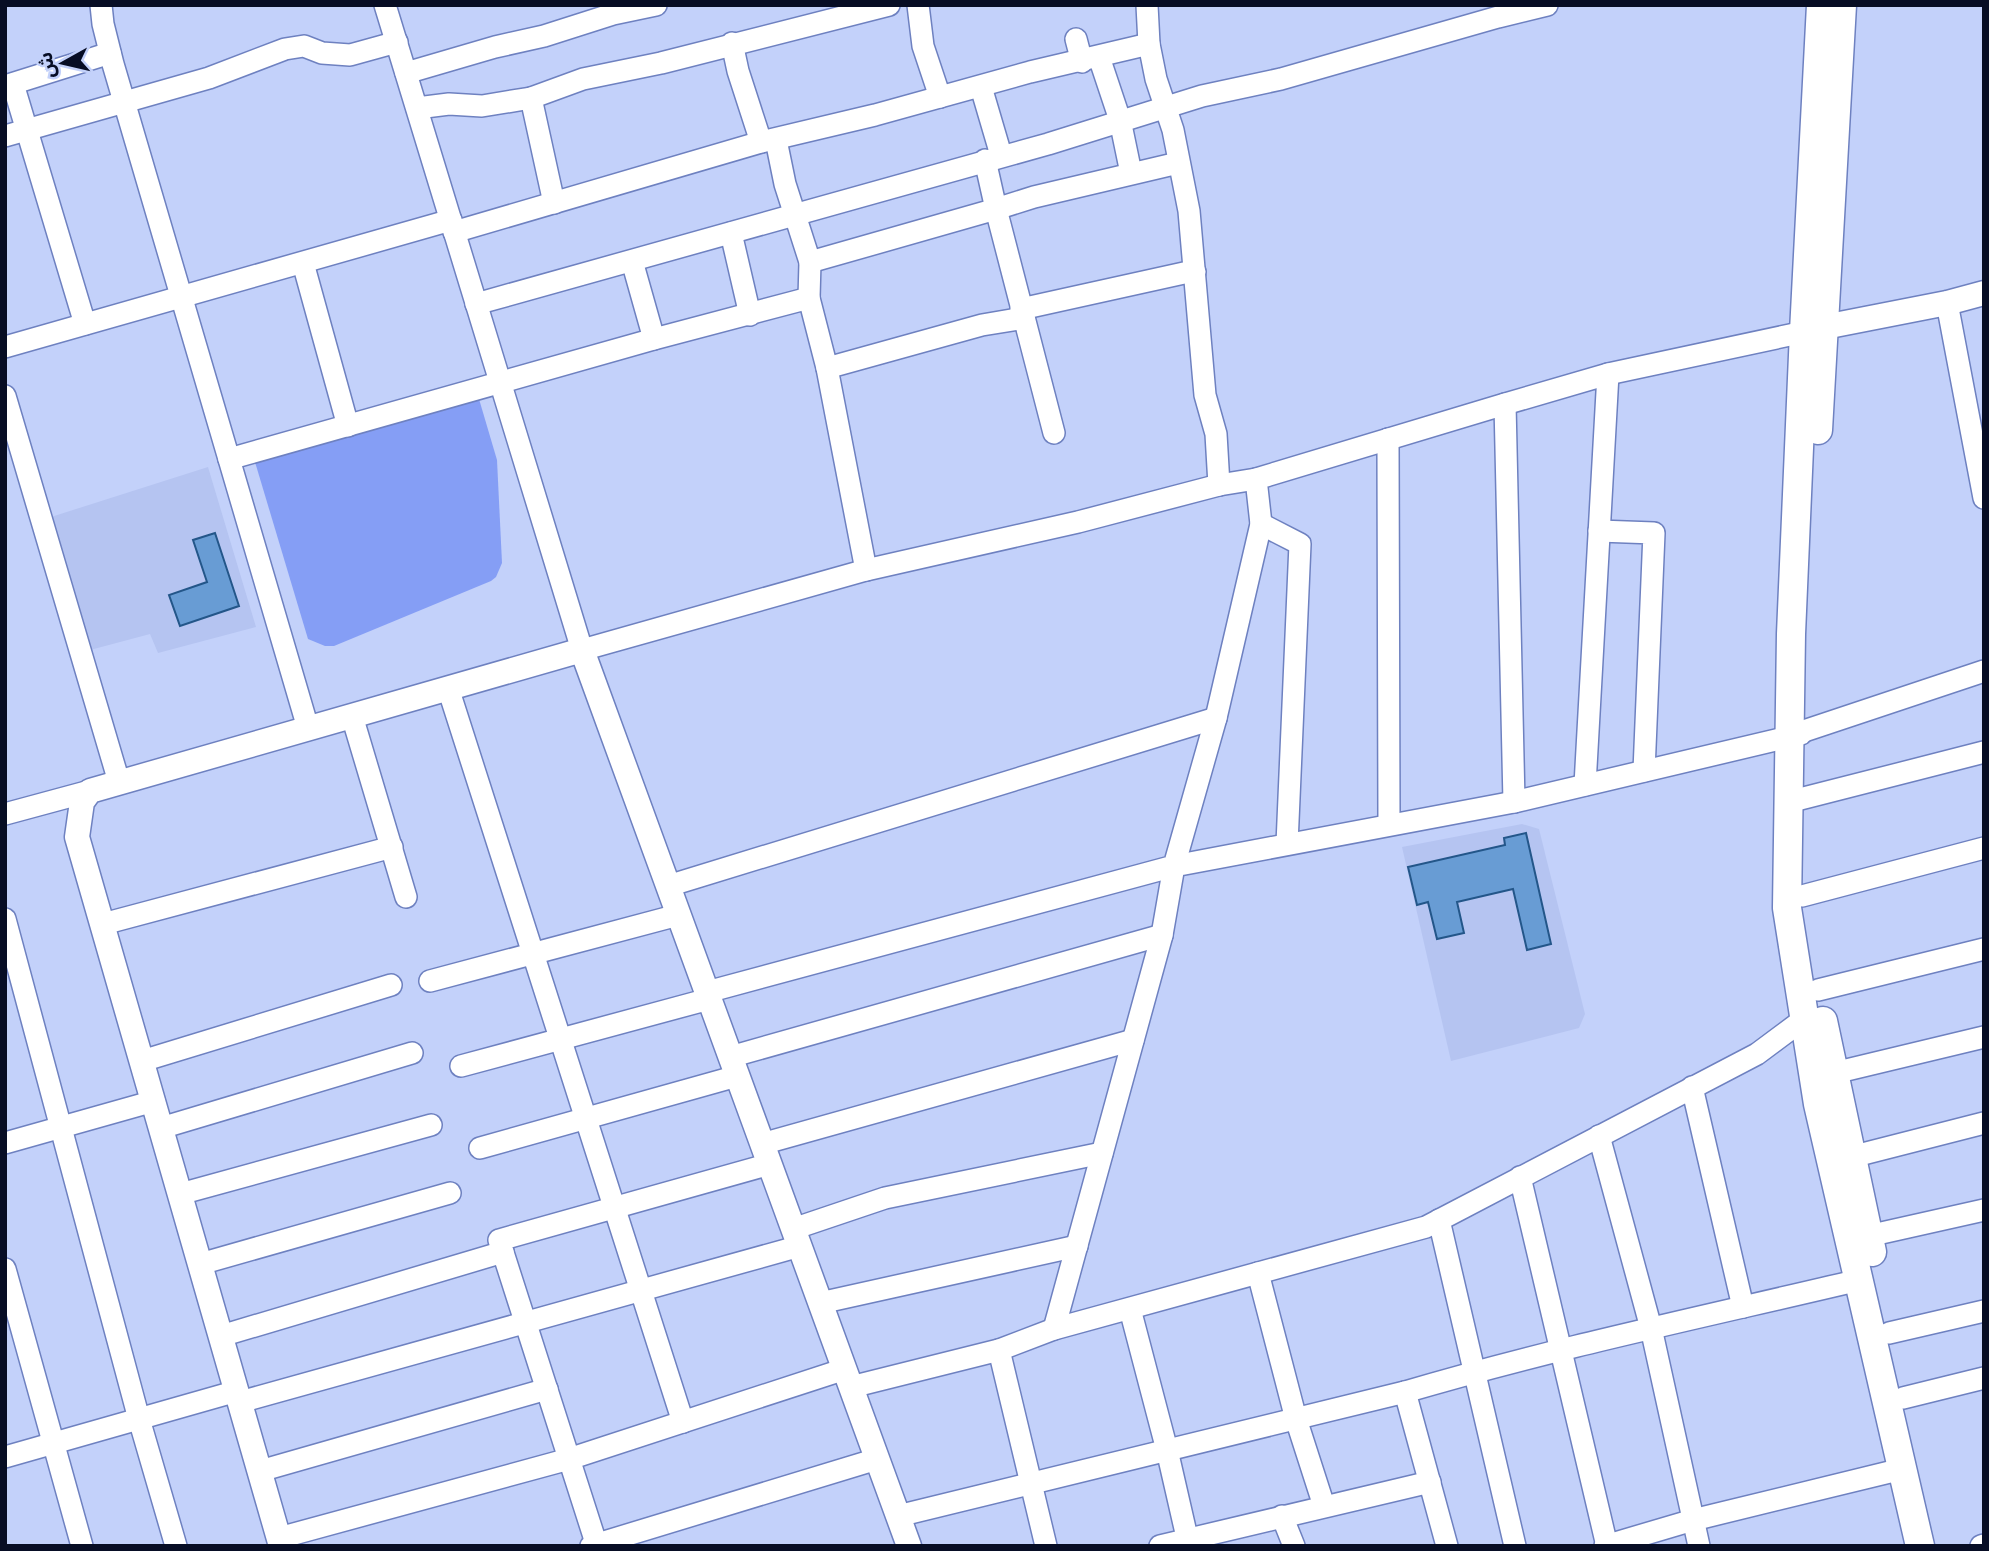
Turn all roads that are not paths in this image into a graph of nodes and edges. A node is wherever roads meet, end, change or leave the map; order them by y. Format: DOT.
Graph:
graph roads {
  1 [pos="101,5"];
  2 [pos="385,5"];
  3 [pos="656,5"];
  4 [pos="889,5"];
  5 [pos="918,5"];
  6 [pos="1147,5"];
  7 [pos="1547,5"];
  8 [pos="1821,5"];
  9 [pos="1842,5"];
  10 [pos="1076,39"];
  11 [pos="397,42"];
  12 [pos="732,43"];
  13 [pos="1149,44"];
  14 [pos="110,53"];
  15 [pos="1090,59"];
  16 [pos="406,74"];
  17 [pos="9,85"];
  18 [pos="981,87"];
  19 [pos="940,97"];
  20 [pos="531,98"];
  21 [pos="124,101"];
  22 [pos="416,108"];
  23 [pos="1165,109"];
  24 [pos="1121,120"];
  25 [pos="26,130"];
  26 [pos="5,136"];
  27 [pos="768,141"];
  28 [pos="993,158"];
  29 [pos="1178,163"];
  30 [pos="1131,173"];
  31 [pos="554,203"];
  32 [pos="996,209"];
  33 [pos="794,216"];
  34 [pos="453,226"];
  35 [pos="731,233"];
  36 [pos="632,261"];
  37 [pos="303,262"];
  38 [pos="810,262"];
  39 [pos="1195,272"];
  40 [pos="1984,293"];
  41 [pos="181,297"];
  42 [pos="809,298"];
  43 [pos="1947,303"];
  44 [pos="476,304"];
  45 [pos="1023,313"];
  46 [pos="750,315"];
  47 [pos="85,324"];
  48 [pos="1814,330"];
  49 [pos="654,339"];
  50 [pos="5,347"];
  51 [pos="827,368"];
  52 [pos="1608,374"];
  53 [pos="500,382"];
  54 [pos="5,396"];
  55 [pos="1506,404"];
  56 [pos="348,426"];
  57 [pos="1054,433"];
  58 [pos="1388,439"];
  59 [pos="229,460"];
  60 [pos="1256,479"];
  61 [pos="1219,485"];
  62 [pos="1984,498"];
  63 [pos="1261,524"];
  64 [pos="1599,531"];
  65 [pos="866,570"];
  66 [pos="582,650"];
  67 [pos="1984,671"];
  68 [pos="448,688"];
  69 [pos="352,716"];
  70 [pos="1216,718"];
  71 [pos="308,728"];
  72 [pos="1798,734"];
  73 [pos="1984,752"];
  74 [pos="1644,771"];
  75 [pos="119,782"];
  76 [pos="1585,785"];
  77 [pos="90,790"];
  78 [pos="1800,799"];
  79 [pos="1514,802"];
  80 [pos="5,814"];
  81 [pos="1389,824"];
  82 [pos="1287,844"];
  83 [pos="392,847"];
  84 [pos="1984,848"];
  85 [pos="1174,866"];
  86 [pos="668,886"];
  87 [pos="1802,896"];
  88 [pos="406,897"];
  89 [pos="678,915"];
  90 [pos="5,919"];
  91 [pos="103,925"];
  92 [pos="1162,935"];
  93 [pos="1984,949"];
  94 [pos="533,953"];
  95 [pos="430,981"];
  96 [pos="391,985"];
  97 [pos="1818,990"];
  98 [pos="708,996"];
  99 [pos="1804,1018"];
  100 [pos="1984,1037"];
  101 [pos="561,1039"];
  102 [pos="1133,1041"];
  103 [pos="412,1053"];
  104 [pos="142,1060"];
  105 [pos="461,1066"];
  106 [pos="734,1067"];
  107 [pos="1834,1073"];
  108 [pos="1692,1087"];
  109 [pos="154,1101"];
  110 [pos="586,1118"];
  111 [pos="1984,1124"];
  112 [pos="431,1125"];
  113 [pos="61,1127"];
  114 [pos="161,1128"];
  115 [pos="1599,1136"];
  116 [pos="5,1143"];
  117 [pos="480,1147"];
  118 [pos="1102,1153"];
  119 [pos="766,1154"];
  120 [pos="1852,1157"];
  121 [pos="1520,1177"];
  122 [pos="450,1193"];
  123 [pos="180,1195"];
  124 [pos="614,1207"];
  125 [pos="1984,1210"];
  126 [pos="1439,1220"];
  127 [pos="1868,1236"];
  128 [pos="796,1238"];
  129 [pos="1077,1246"];
  130 [pos="503,1252"];
  131 [pos="201,1264"];
  132 [pos="5,1269"];
  133 [pos="1258,1273"];
  134 [pos="1859,1280"];
  135 [pos="641,1291"];
  136 [pos="821,1303"];
  137 [pos="1743,1307"];
  138 [pos="1130,1308"];
  139 [pos="1984,1311"];
  140 [pos="526,1322"];
  141 [pos="1651,1328"];
  142 [pos="1054,1329"];
  143 [pos="1889,1333"];
  144 [pos="221,1336"];
  145 [pos="999,1350"];
  146 [pos="1562,1351"];
  147 [pos="1474,1372"];
  148 [pos="848,1378"];
  149 [pos="1984,1378"];
  150 [pos="547,1389"];
  151 [pos="1405,1392"];
  152 [pos="238,1396"];
  153 [pos="1903,1398"];
  154 [pos="139,1419"];
  155 [pos="1296,1419"];
  156 [pos="683,1422"];
  157 [pos="54,1443"];
  158 [pos="1167,1450"];
  159 [pos="5,1457"];
  160 [pos="569,1459"];
  161 [pos="877,1459"];
  162 [pos="1902,1469"];
  163 [pos="260,1471"];
  164 [pos="1430,1482"];
  165 [pos="1031,1483"];
  166 [pos="1324,1506"];
  167 [pos="898,1516"];
  168 [pos="1282,1516"];
  169 [pos="1693,1520"];
  170 [pos="280,1542"];
  171 [pos="1188,1542"];
  172 [pos="594,1545"];
  173 [pos="82,1546"];
  174 [pos="176,1546"];
  175 [pos="909,1546"];
  176 [pos="1046,1546"];
  177 [pos="1160,1546"];
  178 [pos="1294,1546"];
  179 [pos="1447,1546"];
  180 [pos="1515,1546"];
  181 [pos="1606,1546"];
  182 [pos="1699,1546"];
  183 [pos="1920,1546"];
  184 [pos="1935,1546"];
  1 -- 14 [label="street"];
  2 -- 11 [label="street"];
  3 -- 16 [label="street"];
  4 -- 12 [label="street"];
  5 -- 19 [label="street"];
  6 -- 13 [label="street"];
  7 -- 23 [label="street"];
  8 -- 48 [label="main road"];
  9 -- 48 [label="main road"];
  10 -- 15 [label="street"];
  11 -- 16 [label="street"];
  11 -- 21 [label="street"];
  12 -- 20 [label="street"];
  12 -- 27 [label="street"];
  13 -- 15 [label="street"];
  13 -- 23 [label="street"];
  14 -- 17 [label="street"];
  14 -- 21 [label="street"];
  15 -- 18 [label="street"];
  15 -- 24 [label="street"];
  16 -- 22 [label="street"];
  17 -- 25 [label="street"];
  18 -- 19 [label="street"];
  18 -- 28 [label="street"];
  19 -- 27 [label="street"];
  20 -- 22 [label="street"];
  20 -- 31 [label="street"];
  21 -- 25 [label="street"];
  21 -- 41 [label="street"];
  22 -- 34 [label="street"];
  23 -- 24 [label="street"];
  23 -- 29 [label="street"];
  24 -- 28 [label="street"];
  24 -- 30 [label="street"];
  25 -- 26 [label="street"];
  25 -- 47 [label="street"];
  27 -- 31 [label="street"];
  27 -- 33 [label="street"];
  28 -- 32 [label="street"];
  28 -- 33 [label="street"];
  29 -- 30 [label="street"];
  29 -- 39 [label="street"];
  30 -- 32 [label="street"];
  31 -- 34 [label="street"];
  32 -- 38 [label="street"];
  32 -- 45 [label="street"];
  33 -- 35 [label="street"];
  33 -- 38 [label="street"];
  34 -- 37 [label="street"];
  34 -- 44 [label="street"];
  35 -- 36 [label="street"];
  35 -- 46 [label="street"];
  36 -- 44 [label="street"];
  36 -- 49 [label="street"];
  37 -- 41 [label="street"];
  37 -- 56 [label="street"];
  38 -- 42 [label="street"];
  39 -- 45 [label="street"];
  39 -- 61 [label="street"];
  40 -- 43 [label="street"];
  41 -- 47 [label="street"];
  41 -- 59 [label="street"];
  42 -- 46 [label="street"];
  42 -- 51 [label="street"];
  43 -- 48 [label="street"];
  43 -- 62 [label="street"];
  44 -- 53 [label="street"];
  45 -- 51 [label="street"];
  45 -- 57 [label="street"];
  46 -- 49 [label="street"];
  47 -- 50 [label="street"];
  48 -- 52 [label="street"];
  48 -- 72 [label="main road"];
  49 -- 53 [label="street"];
  51 -- 65 [label="street"];
  52 -- 55 [label="street"];
  52 -- 64 [label="street"];
  53 -- 56 [label="street"];
  53 -- 66 [label="street"];
  54 -- 75 [label="street"];
  55 -- 58 [label="street"];
  55 -- 79 [label="street"];
  56 -- 59 [label="street"];
  58 -- 60 [label="street"];
  58 -- 81 [label="street"];
  59 -- 71 [label="street"];
  60 -- 61 [label="street"];
  60 -- 63 [label="street"];
  61 -- 65 [label="street"];
  63 -- 70 [label="street"];
  63 -- 82 [label="street"];
  64 -- 74 [label="street"];
  64 -- 76 [label="street"];
  65 -- 66 [label="street"];
  66 -- 68 [label="street"];
  66 -- 86 [label="street"];
  67 -- 72 [label="street"];
  68 -- 69 [label="street"];
  68 -- 94 [label="street"];
  69 -- 71 [label="street"];
  69 -- 83 [label="street"];
  70 -- 85 [label="street"];
  70 -- 86 [label="street"];
  71 -- 75 [label="street"];
  72 -- 74 [label="street"];
  72 -- 78 [label="main road"];
  72 -- 99 [label="main road"];
  73 -- 78 [label="street"];
  74 -- 76 [label="street"];
  75 -- 77 [label="street"];
  76 -- 79 [label="street"];
  77 -- 80 [label="street"];
  77 -- 91 [label="street"];
  78 -- 87 [label="main road"];
  79 -- 81 [label="street"];
  81 -- 82 [label="street"];
  82 -- 85 [label="street"];
  83 -- 88 [label="street"];
  83 -- 91 [label="street"];
  84 -- 87 [label="street"];
  85 -- 92 [label="street"];
  85 -- 98 [label="street"];
  86 -- 89 [label="street"];
  87 -- 97 [label="main road"];
  89 -- 94 [label="street"];
  89 -- 98 [label="street"];
  90 -- 113 [label="street"];
  91 -- 104 [label="street"];
  92 -- 102 [label="street"];
  92 -- 106 [label="street"];
  93 -- 97 [label="street"];
  94 -- 95 [label="street"];
  94 -- 101 [label="street"];
  96 -- 104 [label="street"];
  97 -- 107 [label="main road"];
  98 -- 101 [label="street"];
  98 -- 106 [label="street"];
  99 -- 108 [label="street"];
  99 -- 134 [label="main road"];
  100 -- 107 [label="street"];
  101 -- 105 [label="street"];
  101 -- 110 [label="street"];
  102 -- 118 [label="street"];
  102 -- 119 [label="street"];
  103 -- 114 [label="street"];
  104 -- 109 [label="street"];
  106 -- 110 [label="street"];
  106 -- 119 [label="street"];
  107 -- 120 [label="main road"];
  108 -- 115 [label="street"];
  108 -- 137 [label="street"];
  109 -- 113 [label="street"];
  109 -- 114 [label="street"];
  110 -- 117 [label="street"];
  110 -- 124 [label="street"];
  111 -- 120 [label="street"];
  112 -- 123 [label="street"];
  113 -- 116 [label="street"];
  113 -- 154 [label="street"];
  114 -- 123 [label="street"];
  115 -- 121 [label="street"];
  115 -- 141 [label="street"];
  118 -- 128 [label="street"];
  118 -- 129 [label="street"];
  119 -- 124 [label="street"];
  119 -- 128 [label="street"];
  120 -- 127 [label="main road"];
  121 -- 126 [label="street"];
  121 -- 146 [label="street"];
  122 -- 131 [label="street"];
  123 -- 131 [label="street"];
  124 -- 130 [label="street"];
  124 -- 135 [label="street"];
  125 -- 127 [label="street"];
  126 -- 133 [label="street"];
  126 -- 147 [label="street"];
  127 -- 143 [label="main road"];
  128 -- 135 [label="street"];
  128 -- 136 [label="street"];
  129 -- 136 [label="street"];
  129 -- 142 [label="street"];
  130 -- 140 [label="street"];
  130 -- 144 [label="street"];
  131 -- 144 [label="street"];
  132 -- 157 [label="street"];
  133 -- 138 [label="street"];
  133 -- 155 [label="street"];
  134 -- 137 [label="street"];
  134 -- 162 [label="main road"];
  135 -- 140 [label="street"];
  135 -- 156 [label="street"];
  136 -- 148 [label="street"];
  137 -- 141 [label="street"];
  138 -- 142 [label="street"];
  138 -- 158 [label="street"];
  139 -- 143 [label="street"];
  140 -- 150 [label="street"];
  140 -- 152 [label="street"];
  141 -- 146 [label="street"];
  141 -- 169 [label="street"];
  142 -- 145 [label="street"];
  143 -- 153 [label="main road"];
  144 -- 152 [label="street"];
  145 -- 148 [label="street"];
  145 -- 165 [label="street"];
  146 -- 147 [label="street"];
  146 -- 181 [label="street"];
  147 -- 151 [label="street"];
  147 -- 180 [label="street"];
  148 -- 156 [label="street"];
  148 -- 161 [label="street"];
  149 -- 153 [label="street"];
  150 -- 160 [label="street"];
  150 -- 163 [label="street"];
  151 -- 155 [label="street"];
  151 -- 164 [label="street"];
  152 -- 154 [label="street"];
  152 -- 163 [label="street"];
  153 -- 184 [label="main road"];
  154 -- 157 [label="street"];
  154 -- 174 [label="street"];
  155 -- 158 [label="street"];
  155 -- 166 [label="street"];
  156 -- 160 [label="street"];
  157 -- 159 [label="street"];
  157 -- 173 [label="street"];
  158 -- 165 [label="street"];
  158 -- 171 [label="street"];
  160 -- 170 [label="street"];
  160 -- 172 [label="street"];
  161 -- 167 [label="street"];
  161 -- 172 [label="street"];
  162 -- 169 [label="street"];
  162 -- 183 [label="main road"];
  163 -- 170 [label="street"];
  164 -- 166 [label="street"];
  164 -- 179 [label="street"];
  165 -- 167 [label="street"];
  165 -- 176 [label="street"];
  166 -- 168 [label="street"];
  167 -- 175 [label="street"];
  168 -- 171 [label="street"];
  168 -- 178 [label="street"];
  169 -- 181 [label="street"];
  169 -- 182 [label="street"];
  171 -- 177 [label="street"];
}
